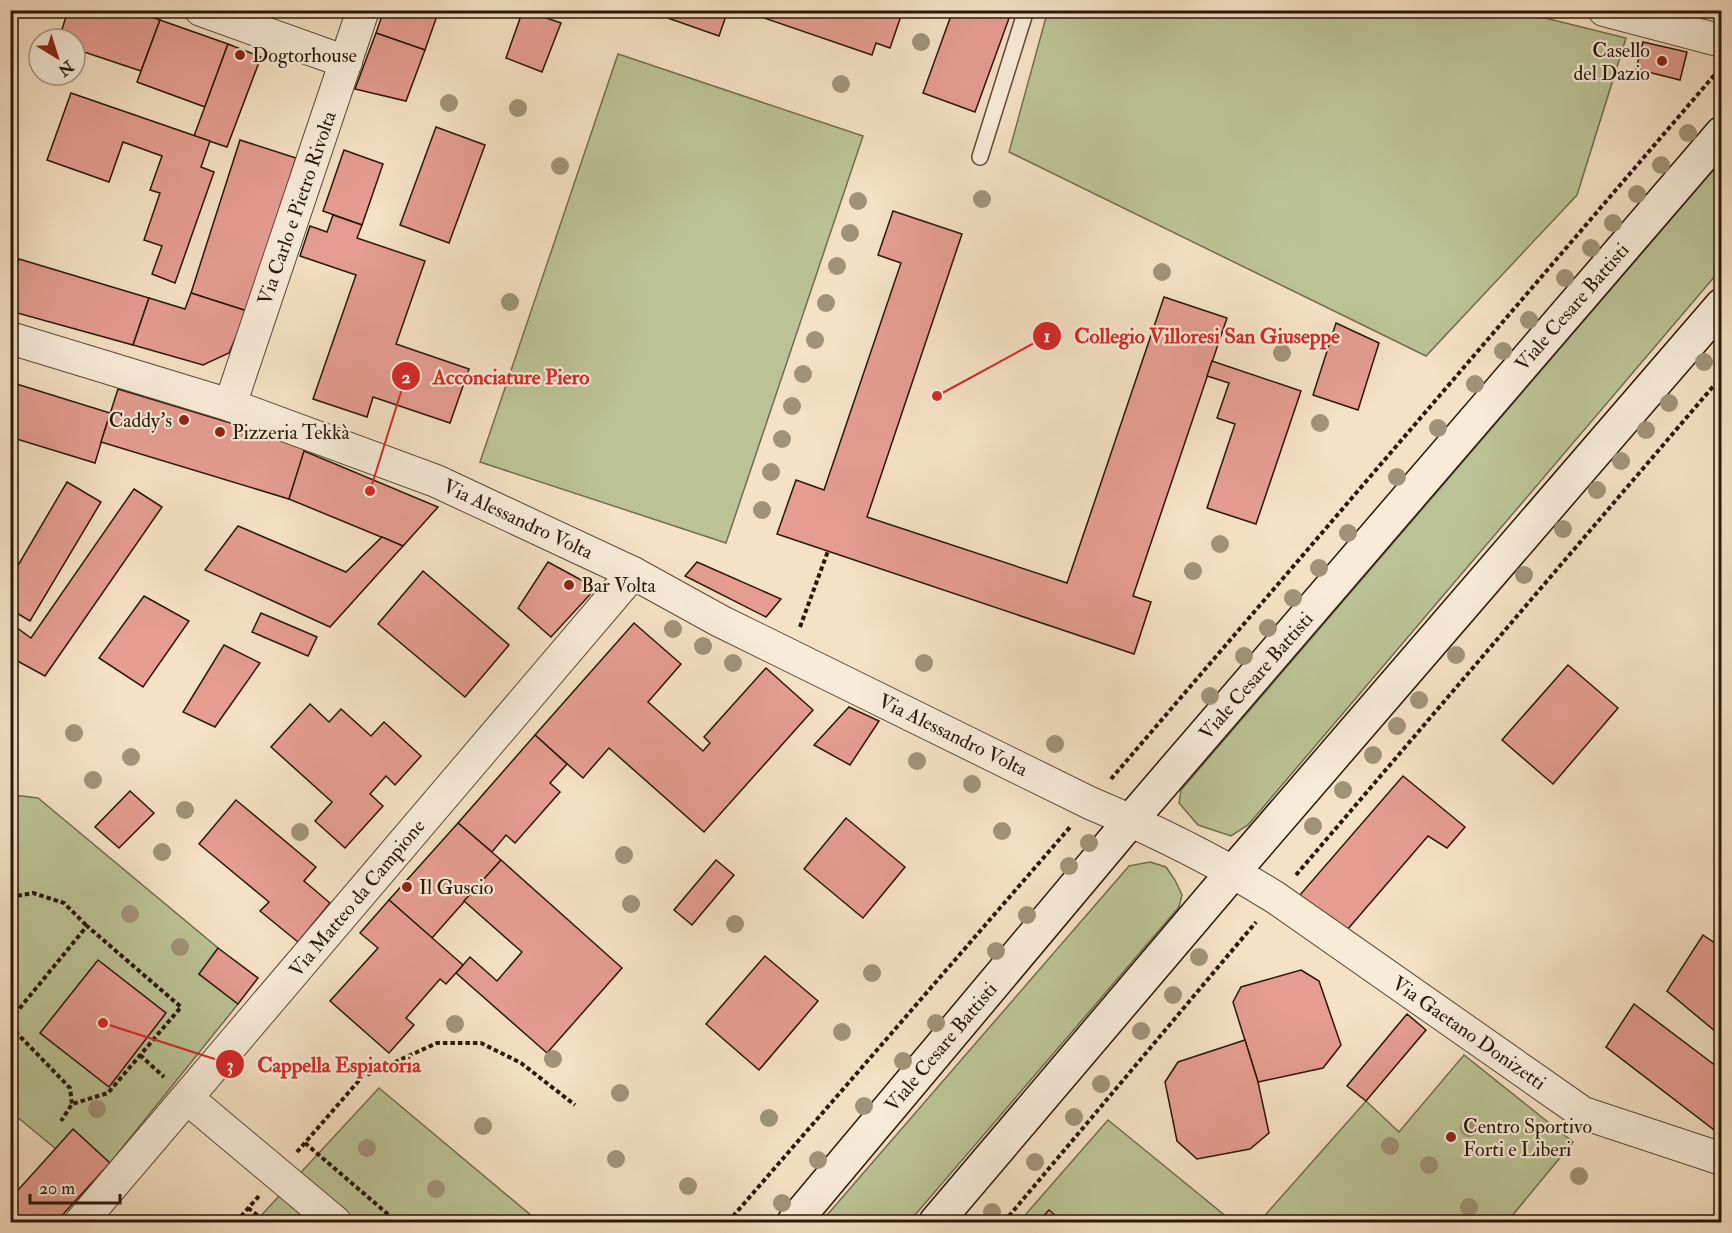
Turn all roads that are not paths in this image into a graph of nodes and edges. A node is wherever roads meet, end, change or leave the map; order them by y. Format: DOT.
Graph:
graph roads {
  1 [pos="201,10"];
  2 [pos="363,10"];
  3 [pos="1026,10"];
  4 [pos="1604,10"];
  5 [pos="1722,41"];
  6 [pos="346,62"];
  7 [pos="1722,133"];
  8 [pos="980,157"];
  9 [pos="1722,305"];
  10 [pos="10,338"];
  11 [pos="230,405"];
  12 [pos="633,573"];
  13 [pos="1131,820"];
  14 [pos="1234,871"];
  15 [pos="187,1098"];
  16 [pos="1722,1159"];
  17 [pos="81,1222"];
  18 [pos="335,1222"];
  19 [pos="794,1222"];
  20 [pos="936,1222"];
  1 -- 6 [label="street"];
  2 -- 6 [label="street, Via Carlo e Pietro Rivolta"];
  3 -- 8 [label="lane"];
  4 -- 5 [label="street"];
  6 -- 11 [label="street, Via Carlo e Pietro Rivolta"];
  7 -- 13 [label="main road, Viale Cesare Battisti"];
  9 -- 14 [label="main road"];
  10 -- 11 [label="street, Via Alessandro Volta"];
  11 -- 12 [label="street, Via Alessandro Volta"];
  12 -- 13 [label="street, Via Alessandro Volta"];
  12 -- 15 [label="street, Via Matteo da Campione"];
  13 -- 14 [label="street, Via Alessandro Volta"];
  13 -- 19 [label="main road, Viale Cesare Battisti"];
  14 -- 16 [label="street, Via Gaetano Donizetti"];
  14 -- 20 [label="main road"];
  15 -- 17 [label="street, Via Matteo da Campione"];
  15 -- 18 [label="street"];
}
